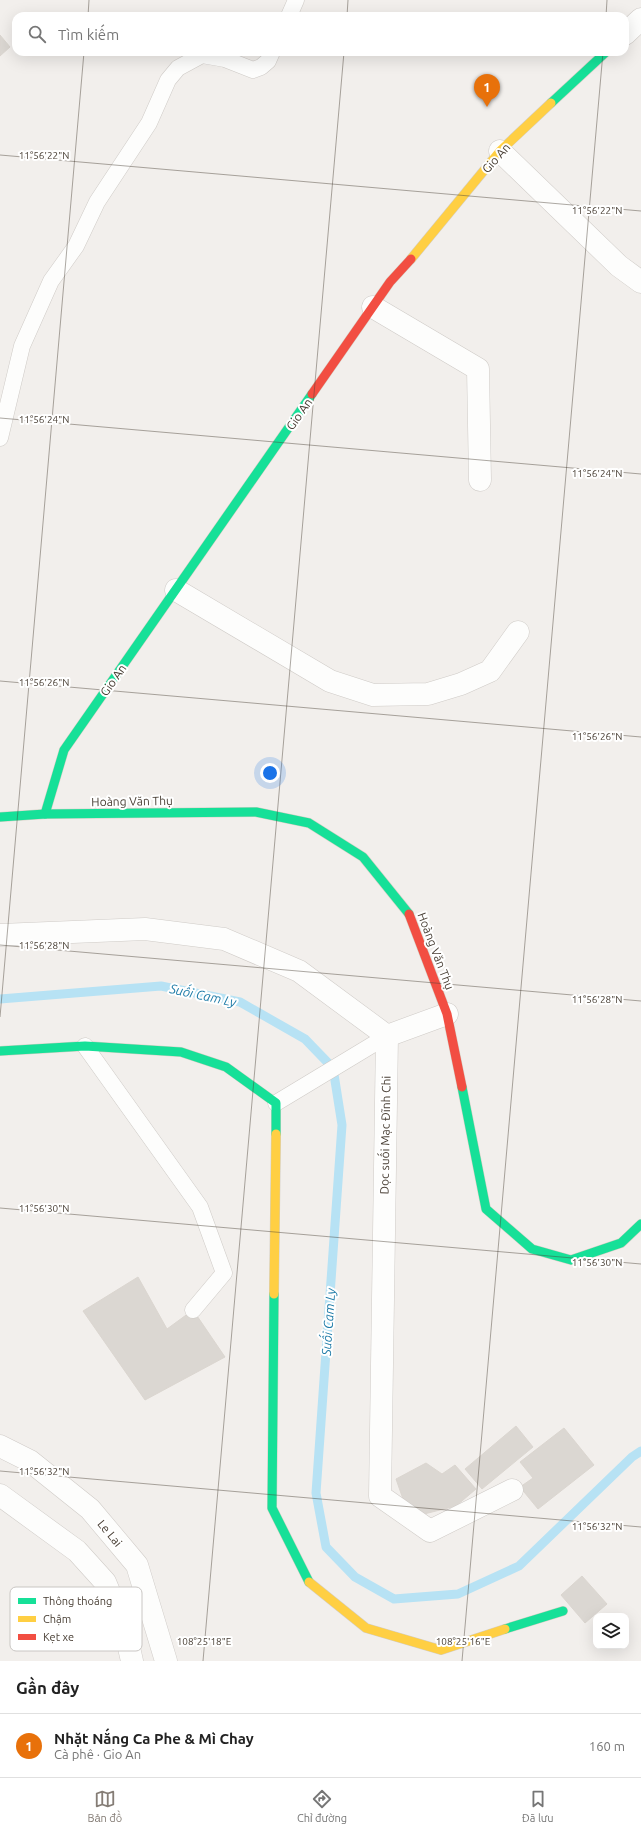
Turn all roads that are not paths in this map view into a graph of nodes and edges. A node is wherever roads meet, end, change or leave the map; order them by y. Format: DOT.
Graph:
graph roads {
  1 [pos="296,0"];
  2 [pos="291,12"];
  3 [pos="641,19"];
  4 [pos="629,30"];
  5 [pos="200,56"];
  6 [pos="208,56"];
  7 [pos="270,56"];
  8 [pos="602,56"];
  9 [pos="500,151"];
  10 [pos="641,282"];
  11 [pos="373,307"];
  12 [pos="0,438"];
  13 [pos="480,480"];
  14 [pos="176,590"];
  15 [pos="518,632"];
  16 [pos="45,814"];
  17 [pos="0,817"];
  18 [pos="0,935"];
  19 [pos="447,1014"];
  20 [pos="386,1036"];
  21 [pos="85,1046"];
  22 [pos="0,1051"];
  23 [pos="276,1103"];
  24 [pos="641,1224"];
  25 [pos="193,1310"];
  26 [pos="0,1446"];
  27 [pos="512,1490"];
  28 [pos="0,1496"];
  29 [pos="108,1587"];
  30 [pos="563,1611"];
  31 [pos="130,1651"];
  32 [pos="132,1661"];
  33 [pos="166,1661"];
  1 -- 2 [label="lane"];
  3 -- 4 [label="street"];
  5 -- 12 [label="lane"];
  6 -- 7 [label="lane"];
  8 -- 9 [label="street, Gio An"];
  9 -- 10 [label="street"];
  9 -- 11 [label="street, Gio An"];
  11 -- 13 [label="street"];
  11 -- 14 [label="street, Gio An"];
  14 -- 15 [label="street"];
  14 -- 16 [label="street, Gio An"];
  16 -- 17 [label="street, Hoàng Văn Thụ"];
  16 -- 19 [label="street, Hoàng Văn Thụ"];
  18 -- 20 [label="street"];
  19 -- 20 [label="street"];
  19 -- 24 [label="street, Hoàng Văn Thụ"];
  20 -- 23 [label="lane"];
  20 -- 27 [label="street, Dọc suối Mạc Đĩnh Chi"];
  21 -- 22 [label="street"];
  21 -- 23 [label="street"];
  21 -- 25 [label="lane"];
  23 -- 30 [label="street"];
  26 -- 33 [label="street, Le Lai"];
  28 -- 29 [label="street"];
  31 -- 32 [label="street"];
}
